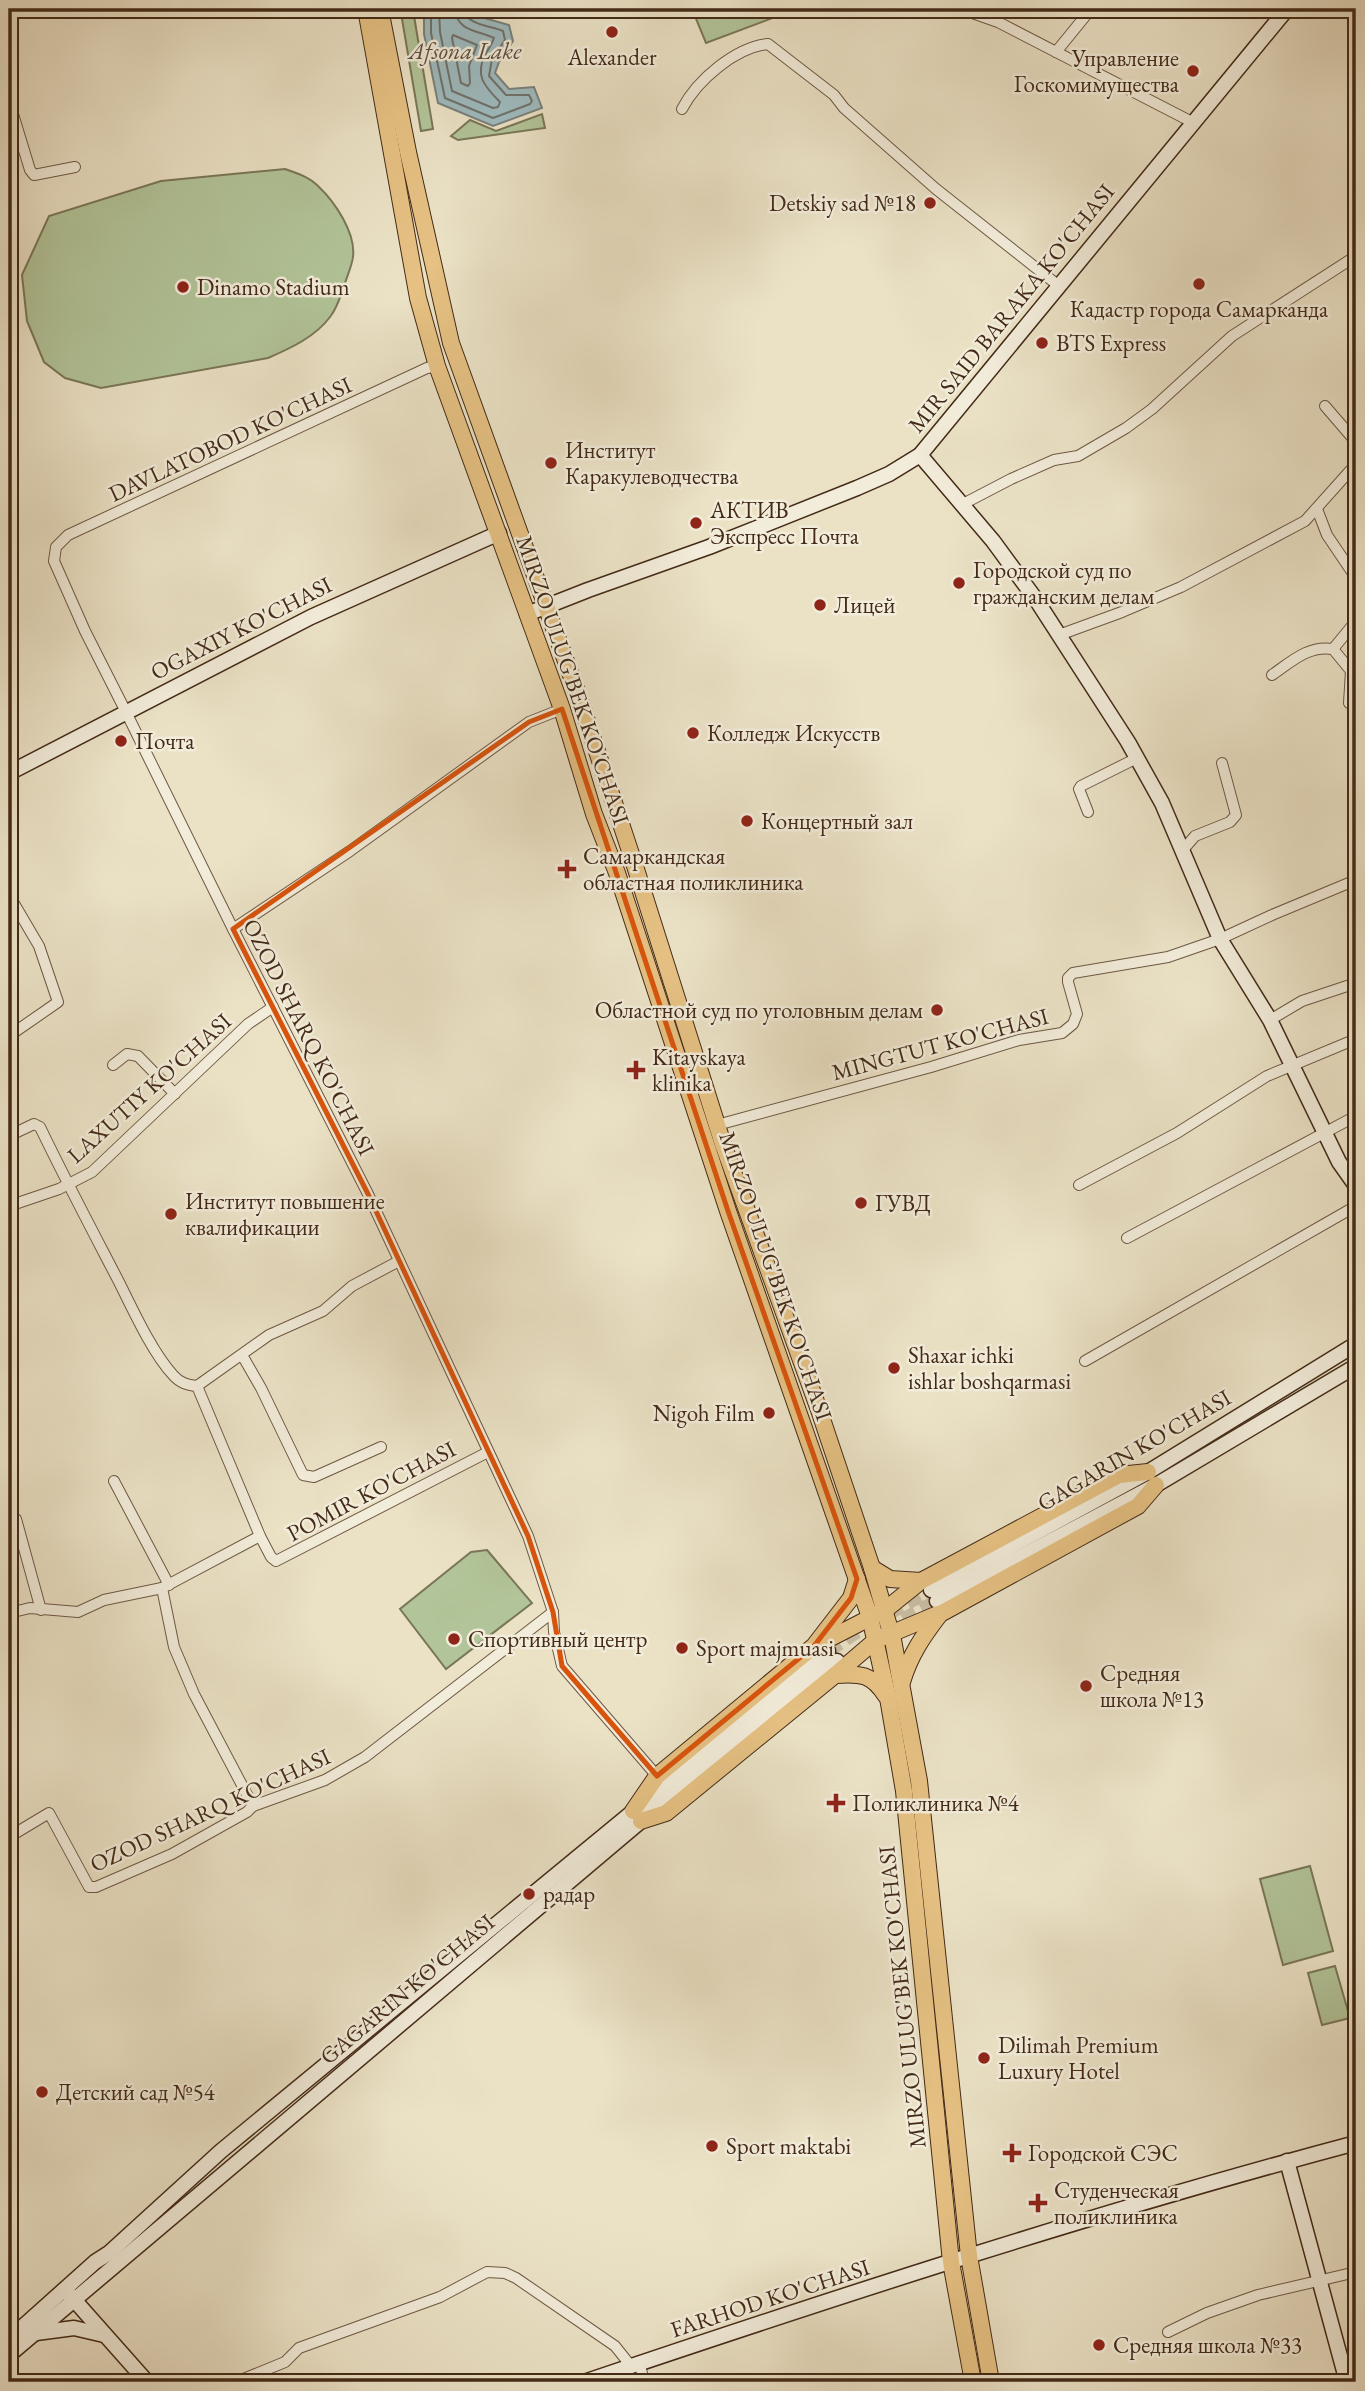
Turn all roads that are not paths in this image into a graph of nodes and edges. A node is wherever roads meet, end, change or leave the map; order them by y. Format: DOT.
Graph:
graph roads {
  1 [pos="366,9"];
  2 [pos="380,9"];
  3 [pos="961,9"];
  4 [pos="1091,9"];
  5 [pos="1287,9"];
  6 [pos="1056,52"];
  7 [pos="9,102"];
  8 [pos="682,109"];
  9 [pos="1192,122"];
  10 [pos="75,167"];
  11 [pos="1356,256"];
  12 [pos="1059,285"];
  13 [pos="437,366"];
  14 [pos="1325,406"];
  15 [pos="1356,442"];
  16 [pos="920,455"];
  17 [pos="1356,464"];
  18 [pos="963,504"];
  19 [pos="1317,509"];
  20 [pos="499,533"];
  21 [pos="54,561"];
  22 [pos="1356,578"];
  23 [pos="546,606"];
  24 [pos="527,614"];
  25 [pos="1356,621"];
  26 [pos="1059,635"];
  27 [pos="1333,649"];
  28 [pos="1272,675"];
  29 [pos="1349,703"];
  30 [pos="562,709"];
  31 [pos="127,712"];
  32 [pos="1138,758"];
  33 [pos="1222,763"];
  34 [pos="9,773"];
  35 [pos="1088,812"];
  36 [pos="1182,851"];
  37 [pos="1356,880"];
  38 [pos="9,895"];
  39 [pos="13,914"];
  40 [pos="233,929"];
  41 [pos="1220,939"];
  42 [pos="1353,984"];
  43 [pos="273,1007"];
  44 [pos="1270,1020"];
  45 [pos="9,1036"];
  46 [pos="1356,1039"];
  47 [pos="1293,1064"];
  48 [pos="113,1066"];
  49 [pos="175,1094"];
  50 [pos="1356,1116"];
  51 [pos="717,1125"];
  52 [pos="9,1129"];
  53 [pos="1324,1132"];
  54 [pos="67,1185"];
  55 [pos="1079,1185"];
  56 [pos="1356,1186"];
  57 [pos="9,1206"];
  58 [pos="1356,1206"];
  59 [pos="1127,1238"];
  60 [pos="399,1261"];
  61 [pos="1356,1344"];
  62 [pos="242,1356"];
  63 [pos="1085,1362"];
  64 [pos="1356,1366"];
  65 [pos="197,1386"];
  66 [pos="380,1447"];
  67 [pos="488,1452"];
  68 [pos="1152,1478"];
  69 [pos="114,1481"];
  70 [pos="16,1519"];
  71 [pos="260,1536"];
  72 [pos="872,1568"];
  73 [pos="857,1578"];
  74 [pos="165,1587"];
  75 [pos="932,1597"];
  76 [pos="41,1610"];
  77 [pos="553,1612"];
  78 [pos="9,1613"];
  79 [pos="877,1614"];
  80 [pos="891,1632"];
  81 [pos="876,1640"];
  82 [pos="829,1658"];
  83 [pos="901,1685"];
  84 [pos="888,1698"];
  85 [pos="657,1776"];
  86 [pos="253,1806"];
  87 [pos="637,1816"];
  88 [pos="9,1837"];
  89 [pos="1356,2143"];
  90 [pos="1287,2161"];
  91 [pos="969,2256"];
  92 [pos="951,2262"];
  93 [pos="1356,2272"];
  94 [pos="1319,2282"];
  95 [pos="69,2295"];
  96 [pos="1168,2332"];
  97 [pos="34,2334"];
  98 [pos="104,2335"];
  99 [pos="9,2339"];
  100 [pos="9,2355"];
  101 [pos="636,2365"];
  102 [pos="1346,2380"];
  103 [pos="147,2382"];
  104 [pos="236,2382"];
  105 [pos="584,2382"];
  106 [pos="644,2382"];
  107 [pos="973,2382"];
  108 [pos="991,2382"];
  1 -- 13 [label="main road, MIRZO ULUG'BEK KO'CHASI"];
  2 -- 23 [label="main road, MIRZO ULUG'BEK KO'CHASI"];
  3 -- 6 [label="street"];
  4 -- 6 [label="street"];
  5 -- 9 [label="street, MIR SAID BARAKA KO'CHASI"];
  6 -- 9 [label="street"];
  7 -- 10 [label="street"];
  8 -- 12 [label="street"];
  9 -- 12 [label="street, MIR SAID BARAKA KO'CHASI"];
  11 -- 18 [label="street"];
  12 -- 16 [label="street, MIR SAID BARAKA KO'CHASI"];
  13 -- 20 [label="main road, MIRZO ULUG'BEK KO'CHASI"];
  13 -- 21 [label="street, DAVLATOBOD KO'CHASI"];
  14 -- 15 [label="street"];
  16 -- 18 [label="street"];
  16 -- 23 [label="street, MIR SAID BARAKA KO'CHASI"];
  17 -- 19 [label="street"];
  18 -- 26 [label="street"];
  19 -- 22 [label="street"];
  19 -- 26 [label="street"];
  20 -- 24 [label="main road, MIRZO ULUG'BEK KO'CHASI"];
  20 -- 31 [label="street, OGAXIY KO'CHASI"];
  21 -- 31 [label="street, OZOD SHARQ KO'CHASI"];
  23 -- 24 [label="street, MIR SAID BARAKA KO'CHASI"];
  23 -- 51 [label="main road, MIRZO ULUG'BEK KO'CHASI"];
  24 -- 30 [label="main road, MIRZO ULUG'BEK KO'CHASI"];
  25 -- 27 [label="street"];
  26 -- 32 [label="street"];
  27 -- 28 [label="street"];
  27 -- 29 [label="street"];
  30 -- 40 [label="street"];
  30 -- 73 [label="main road, MIRZO ULUG'BEK KO'CHASI"];
  31 -- 34 [label="street, OGAXIY KO'CHASI"];
  31 -- 40 [label="street, OZOD SHARQ KO'CHASI"];
  32 -- 35 [label="street"];
  32 -- 36 [label="street"];
  33 -- 36 [label="street"];
  36 -- 41 [label="street"];
  37 -- 41 [label="street, MINGTUT KO'CHASI"];
  38 -- 39 [label="street"];
  39 -- 45 [label="street"];
  40 -- 43 [label="street, OZOD SHARQ KO'CHASI"];
  41 -- 44 [label="street"];
  41 -- 51 [label="street, MINGTUT KO'CHASI"];
  42 -- 44 [label="street"];
  43 -- 49 [label="street, LAXUTIY KO'CHASI"];
  43 -- 60 [label="street, OZOD SHARQ KO'CHASI"];
  44 -- 47 [label="street"];
  46 -- 47 [label="street"];
  47 -- 53 [label="street"];
  47 -- 55 [label="street"];
  48 -- 49 [label="street"];
  49 -- 54 [label="street, LAXUTIY KO'CHASI"];
  50 -- 53 [label="street"];
  51 -- 72 [label="main road, MIRZO ULUG'BEK KO'CHASI"];
  52 -- 54 [label="street"];
  53 -- 56 [label="street"];
  53 -- 59 [label="street"];
  54 -- 57 [label="street, LAXUTIY KO'CHASI"];
  54 -- 65 [label="street"];
  58 -- 63 [label="street"];
  60 -- 62 [label="street"];
  60 -- 67 [label="street, OZOD SHARQ KO'CHASI"];
  61 -- 68 [label="street, GAGARIN KO'CHASI"];
  62 -- 65 [label="street"];
  62 -- 66 [label="street"];
  64 -- 68 [label="street, GAGARIN KO'CHASI"];
  65 -- 71 [label="street"];
  67 -- 71 [label="street, POMIR KO'CHASI"];
  67 -- 77 [label="street, OZOD SHARQ KO'CHASI"];
  68 -- 75 [label="main road"];
  68 -- 75 [label="main road"];
  69 -- 74 [label="street"];
  70 -- 76 [label="street"];
  71 -- 74 [label="street, POMIR KO'CHASI"];
  72 -- 75 [label="main road"];
  72 -- 79 [label="main road, MIRZO ULUG'BEK KO'CHASI"];
  73 -- 79 [label="main road, MIRZO ULUG'BEK KO'CHASI"];
  73 -- 82 [label="main road"];
  74 -- 76 [label="street, POMIR KO'CHASI"];
  74 -- 86 [label="street"];
  75 -- 79 [label="main road"];
  75 -- 80 [label="main road"];
  75 -- 83 [label="main road"];
  76 -- 78 [label="street, POMIR KO'CHASI"];
  77 -- 85 [label="street, OZOD SHARQ KO'CHASI"];
  77 -- 86 [label="street, OZOD SHARQ KO'CHASI"];
  79 -- 80 [label="main road, MIRZO ULUG'BEK KO'CHASI"];
  79 -- 81 [label="main road, MIRZO ULUG'BEK KO'CHASI"];
  79 -- 82 [label="main road"];
  80 -- 81 [label="main road"];
  80 -- 83 [label="main road, MIRZO ULUG'BEK KO'CHASI"];
  81 -- 82 [label="main road"];
  81 -- 84 [label="main road, MIRZO ULUG'BEK KO'CHASI"];
  82 -- 84 [label="main road"];
  82 -- 85 [label="main road"];
  82 -- 87 [label="street, GAGARIN KO'CHASI"];
  82 -- 87 [label="main road"];
  83 -- 91 [label="main road, MIRZO ULUG'BEK KO'CHASI"];
  84 -- 92 [label="main road, MIRZO ULUG'BEK KO'CHASI"];
  85 -- 87 [label="main road"];
  86 -- 88 [label="street, OZOD SHARQ KO'CHASI"];
  87 -- 95 [label="street, GAGARIN KO'CHASI"];
  89 -- 90 [label="street, FARHOD KO'CHASI"];
  90 -- 91 [label="street, FARHOD KO'CHASI"];
  90 -- 94 [label="street"];
  91 -- 92 [label="street, FARHOD KO'CHASI"];
  91 -- 108 [label="main road, MIRZO ULUG'BEK KO'CHASI"];
  92 -- 101 [label="street, FARHOD KO'CHASI"];
  92 -- 107 [label="main road, MIRZO ULUG'BEK KO'CHASI"];
  93 -- 94 [label="street"];
  94 -- 96 [label="street"];
  94 -- 102 [label="street"];
  95 -- 97 [label="street, GAGARIN KO'CHASI"];
  95 -- 98 [label="street"];
  95 -- 99 [label="street, GAGARIN KO'CHASI"];
  97 -- 98 [label="street"];
  97 -- 100 [label="street, GAGARIN KO'CHASI"];
  98 -- 103 [label="street"];
  101 -- 104 [label="street"];
  101 -- 105 [label="street, FARHOD KO'CHASI"];
  101 -- 106 [label="street"];
}
